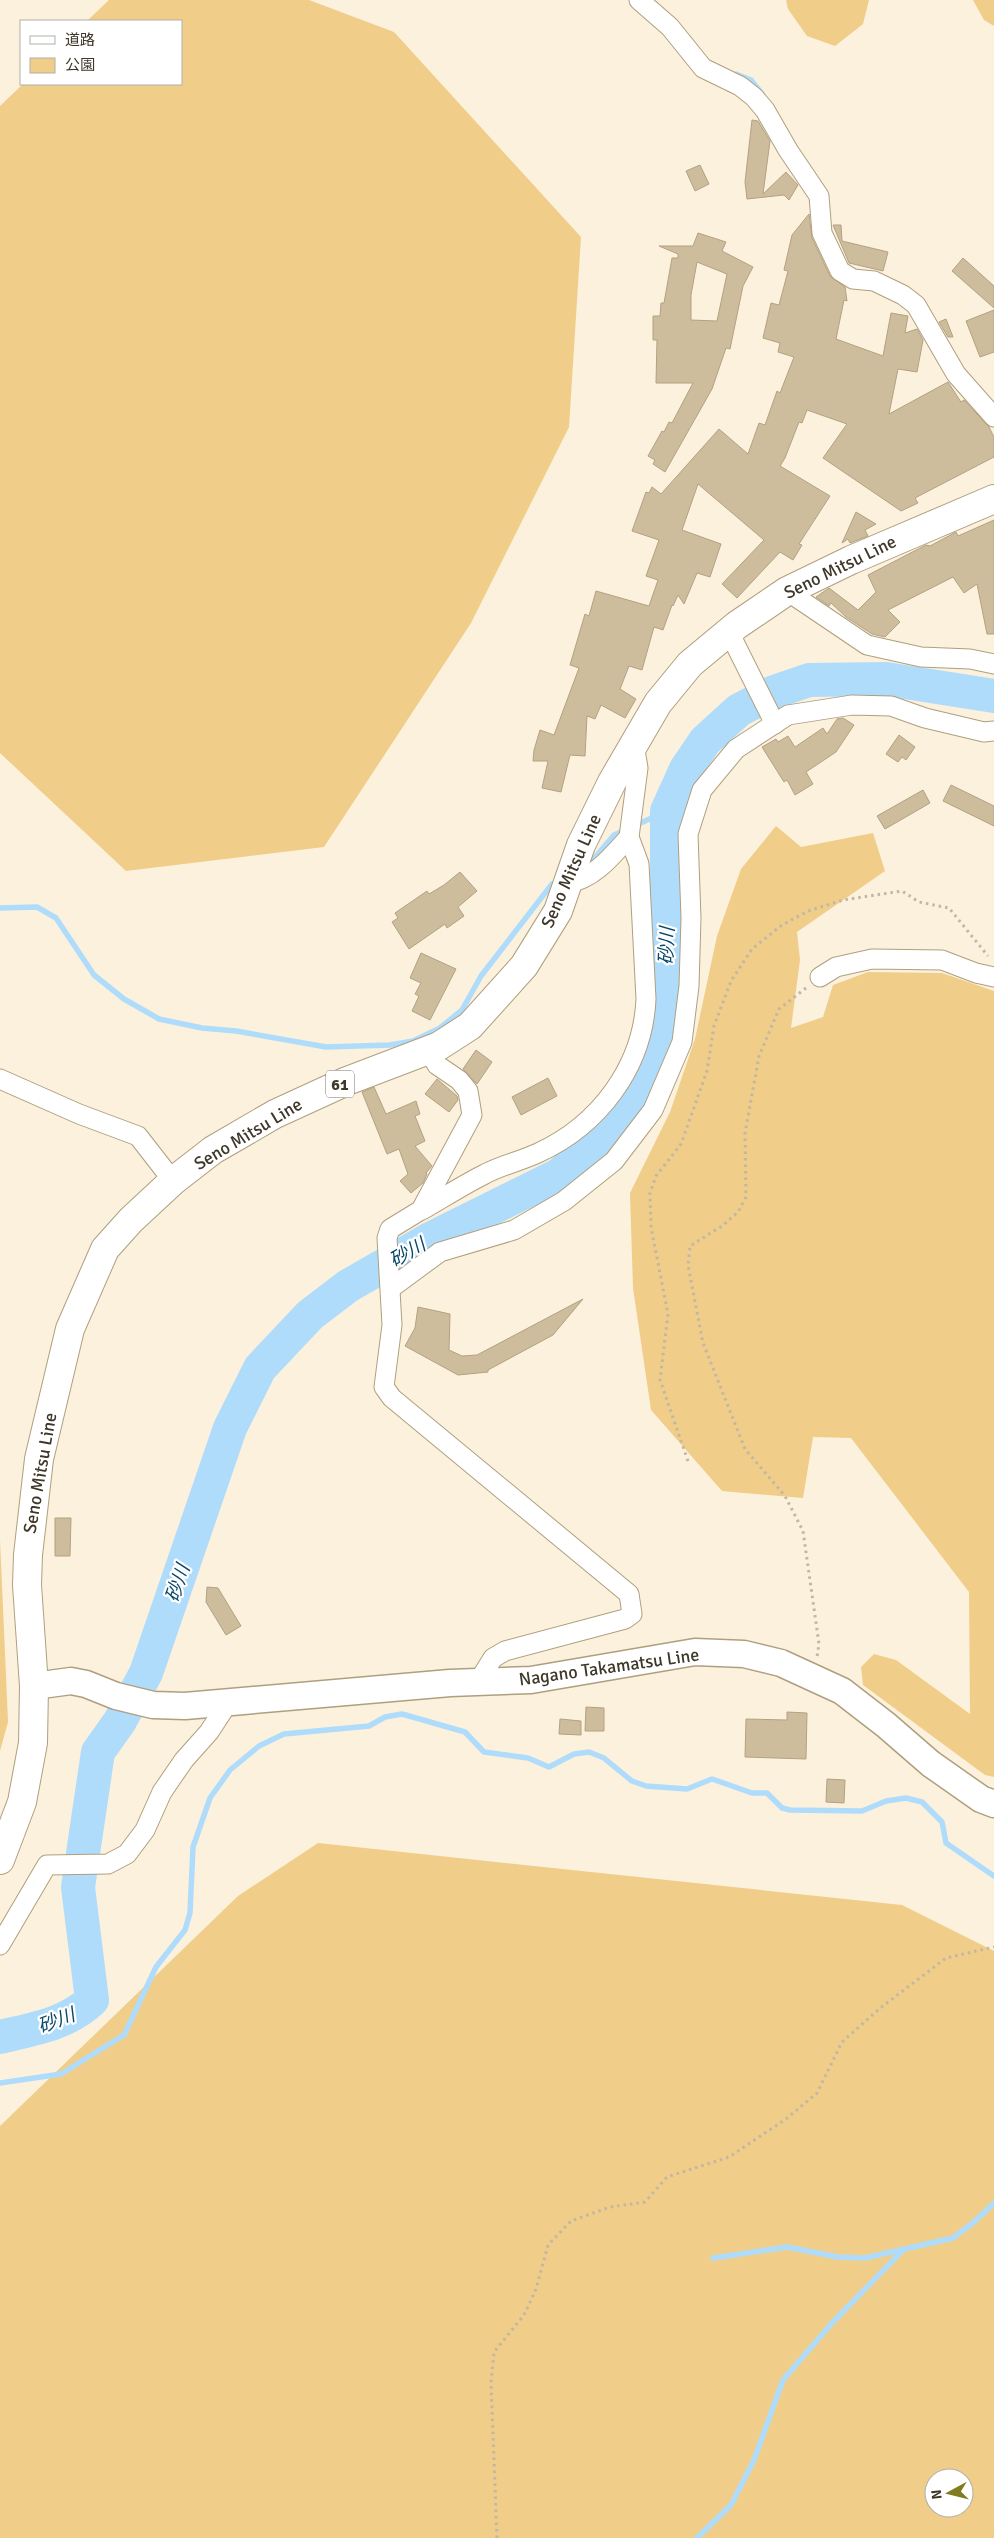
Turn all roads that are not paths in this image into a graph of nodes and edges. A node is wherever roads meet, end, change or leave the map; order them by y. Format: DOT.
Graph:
graph roads {
  1 [pos="639,0"];
  2 [pos="994,417"];
  3 [pos="994,499"];
  4 [pos="787,591"];
  5 [pos="729,632"];
  6 [pos="994,664"];
  7 [pos="775,724"];
  8 [pos="994,731"];
  9 [pos="634,744"];
  10 [pos="629,837"];
  11 [pos="568,883"];
  12 [pos="992,968"];
  13 [pos="820,977"];
  14 [pos="428,1050"];
  15 [pos="0,1079"];
  16 [pos="173,1181"];
  17 [pos="421,1210"];
  18 [pos="391,1288"];
  19 [pos="478,1682"];
  20 [pos="34,1686"];
  21 [pos="228,1703"];
  22 [pos="994,1804"];
  23 [pos="0,1860"];
  24 [pos="0,1945"];
  1 -- 2 [label="street"];
  3 -- 4 [label="main road, Seno Mitsu Line / 61"];
  4 -- 5 [label="main road, Seno Mitsu Line / 61"];
  4 -- 6 [label="street"];
  5 -- 7 [label="street"];
  5 -- 9 [label="main road, Seno Mitsu Line / 61"];
  7 -- 8 [label="street"];
  7 -- 18 [label="street"];
  9 -- 10 [label="street"];
  9 -- 11 [label="main road, Seno Mitsu Line / 61"];
  10 -- 11 [label="street"];
  10 -- 17 [label="street"];
  11 -- 14 [label="main road, Seno Mitsu Line / 61"];
  12 -- 13 [label="street"];
  14 -- 16 [label="main road, Seno Mitsu Line / 61"];
  14 -- 17 [label="street"];
  15 -- 16 [label="street"];
  16 -- 20 [label="main road, Seno Mitsu Line / 61"];
  17 -- 18 [label="street"];
  18 -- 19 [label="street"];
  19 -- 21 [label="main road, Nagano Takamatsu Line"];
  19 -- 22 [label="main road, Nagano Takamatsu Line"];
  20 -- 21 [label="main road, Nagano Takamatsu Line"];
  20 -- 23 [label="main road, Seno Mitsu Line / 61"];
  21 -- 24 [label="street"];
}
